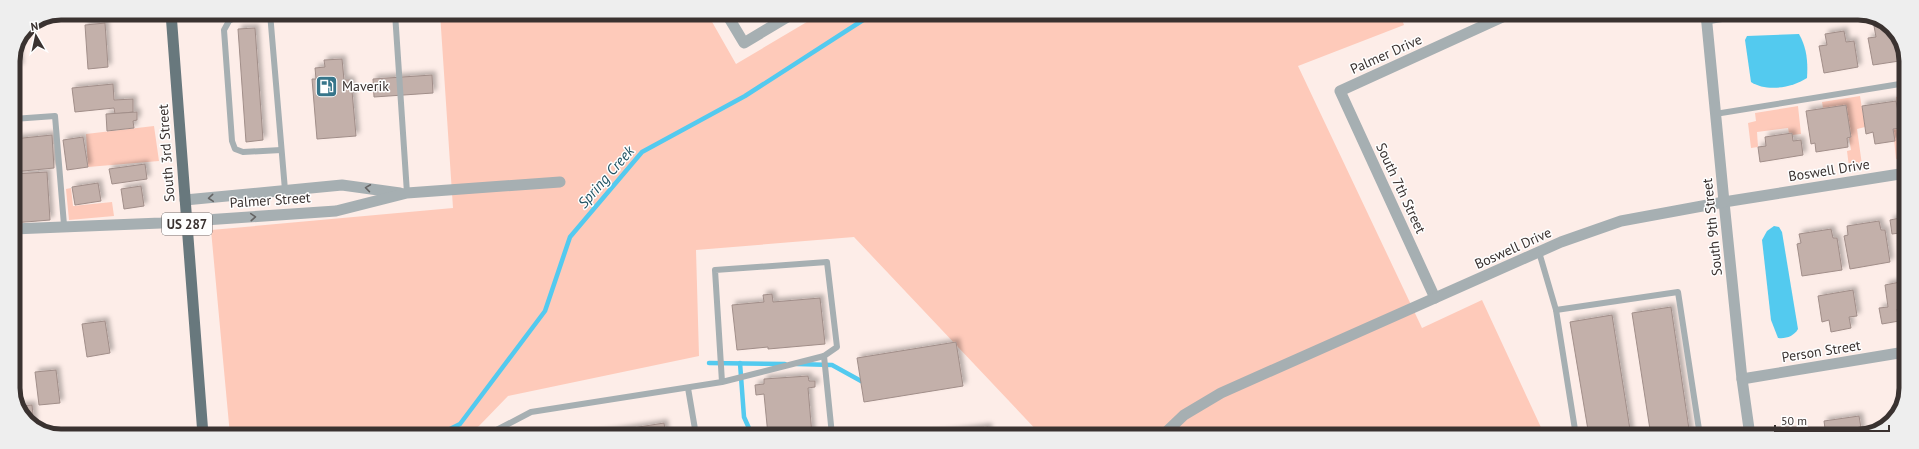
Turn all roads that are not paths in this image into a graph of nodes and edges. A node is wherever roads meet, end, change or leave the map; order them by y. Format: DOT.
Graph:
graph roads {
  1 [pos="172,20"];
  2 [pos="231,20"];
  3 [pos="271,20"];
  4 [pos="395,20"];
  5 [pos="730,20"];
  6 [pos="782,20"];
  7 [pos="1496,20"];
  8 [pos="1706,20"];
  9 [pos="1899,84"];
  10 [pos="1340,91"];
  11 [pos="1716,114"];
  12 [pos="20,118"];
  13 [pos="281,150"];
  14 [pos="1899,174"];
  15 [pos="560,182"];
  16 [pos="285,190"];
  17 [pos="407,194"];
  18 [pos="185,200"];
  19 [pos="1724,202"];
  20 [pos="187,221"];
  21 [pos="64,225"];
  22 [pos="20,228"];
  23 [pos="1539,252"];
  24 [pos="1435,298"];
  25 [pos="1556,310"];
  26 [pos="1899,353"];
  27 [pos="824,356"];
  28 [pos="1742,379"];
  29 [pos="722,382"];
  30 [pos="688,388"];
  31 [pos="203,429"];
  32 [pos="499,429"];
  33 [pos="695,429"];
  34 [pos="831,429"];
  35 [pos="1169,429"];
  36 [pos="1575,429"];
  37 [pos="1699,429"];
  38 [pos="1749,429"];
  1 -- 18 [label="main road, South 3rd Street / US 287"];
  2 -- 13 [label="lane"];
  3 -- 13 [label="lane"];
  4 -- 17 [label="lane"];
  5 -- 6 [label="street"];
  7 -- 10 [label="street, Palmer Drive"];
  8 -- 11 [label="street, South 9th Street"];
  9 -- 11 [label="lane"];
  10 -- 24 [label="street, South 7th Street"];
  11 -- 19 [label="street, South 9th Street"];
  12 -- 21 [label="lane"];
  13 -- 16 [label="lane"];
  14 -- 19 [label="street, Boswell Drive"];
  15 -- 17 [label="street, Palmer Street"];
  17 -- 16 [label="street, Palmer Street, one-way"];
  16 -- 18 [label="street, Palmer Street, one-way"];
  20 -- 17 [label="street, Palmer Street, one-way"];
  18 -- 20 [label="main road, South 3rd Street / US 287"];
  19 -- 23 [label="street, Boswell Drive"];
  19 -- 28 [label="street, South 9th Street"];
  20 -- 21 [label="street, Palmer Street"];
  20 -- 31 [label="main road, South 3rd Street / US 287"];
  21 -- 22 [label="street, Palmer Street"];
  23 -- 24 [label="street, Boswell Drive"];
  23 -- 25 [label="lane"];
  24 -- 35 [label="street, Boswell Drive"];
  25 -- 36 [label="lane"];
  25 -- 37 [label="lane"];
  26 -- 28 [label="street, Person Street"];
  27 -- 29 [label="lane"];
  27 -- 29 [label="lane"];
  27 -- 34 [label="lane"];
  28 -- 38 [label="street, South 9th Street"];
  29 -- 30 [label="lane"];
  30 -- 32 [label="lane"];
  30 -- 33 [label="lane"];
}
